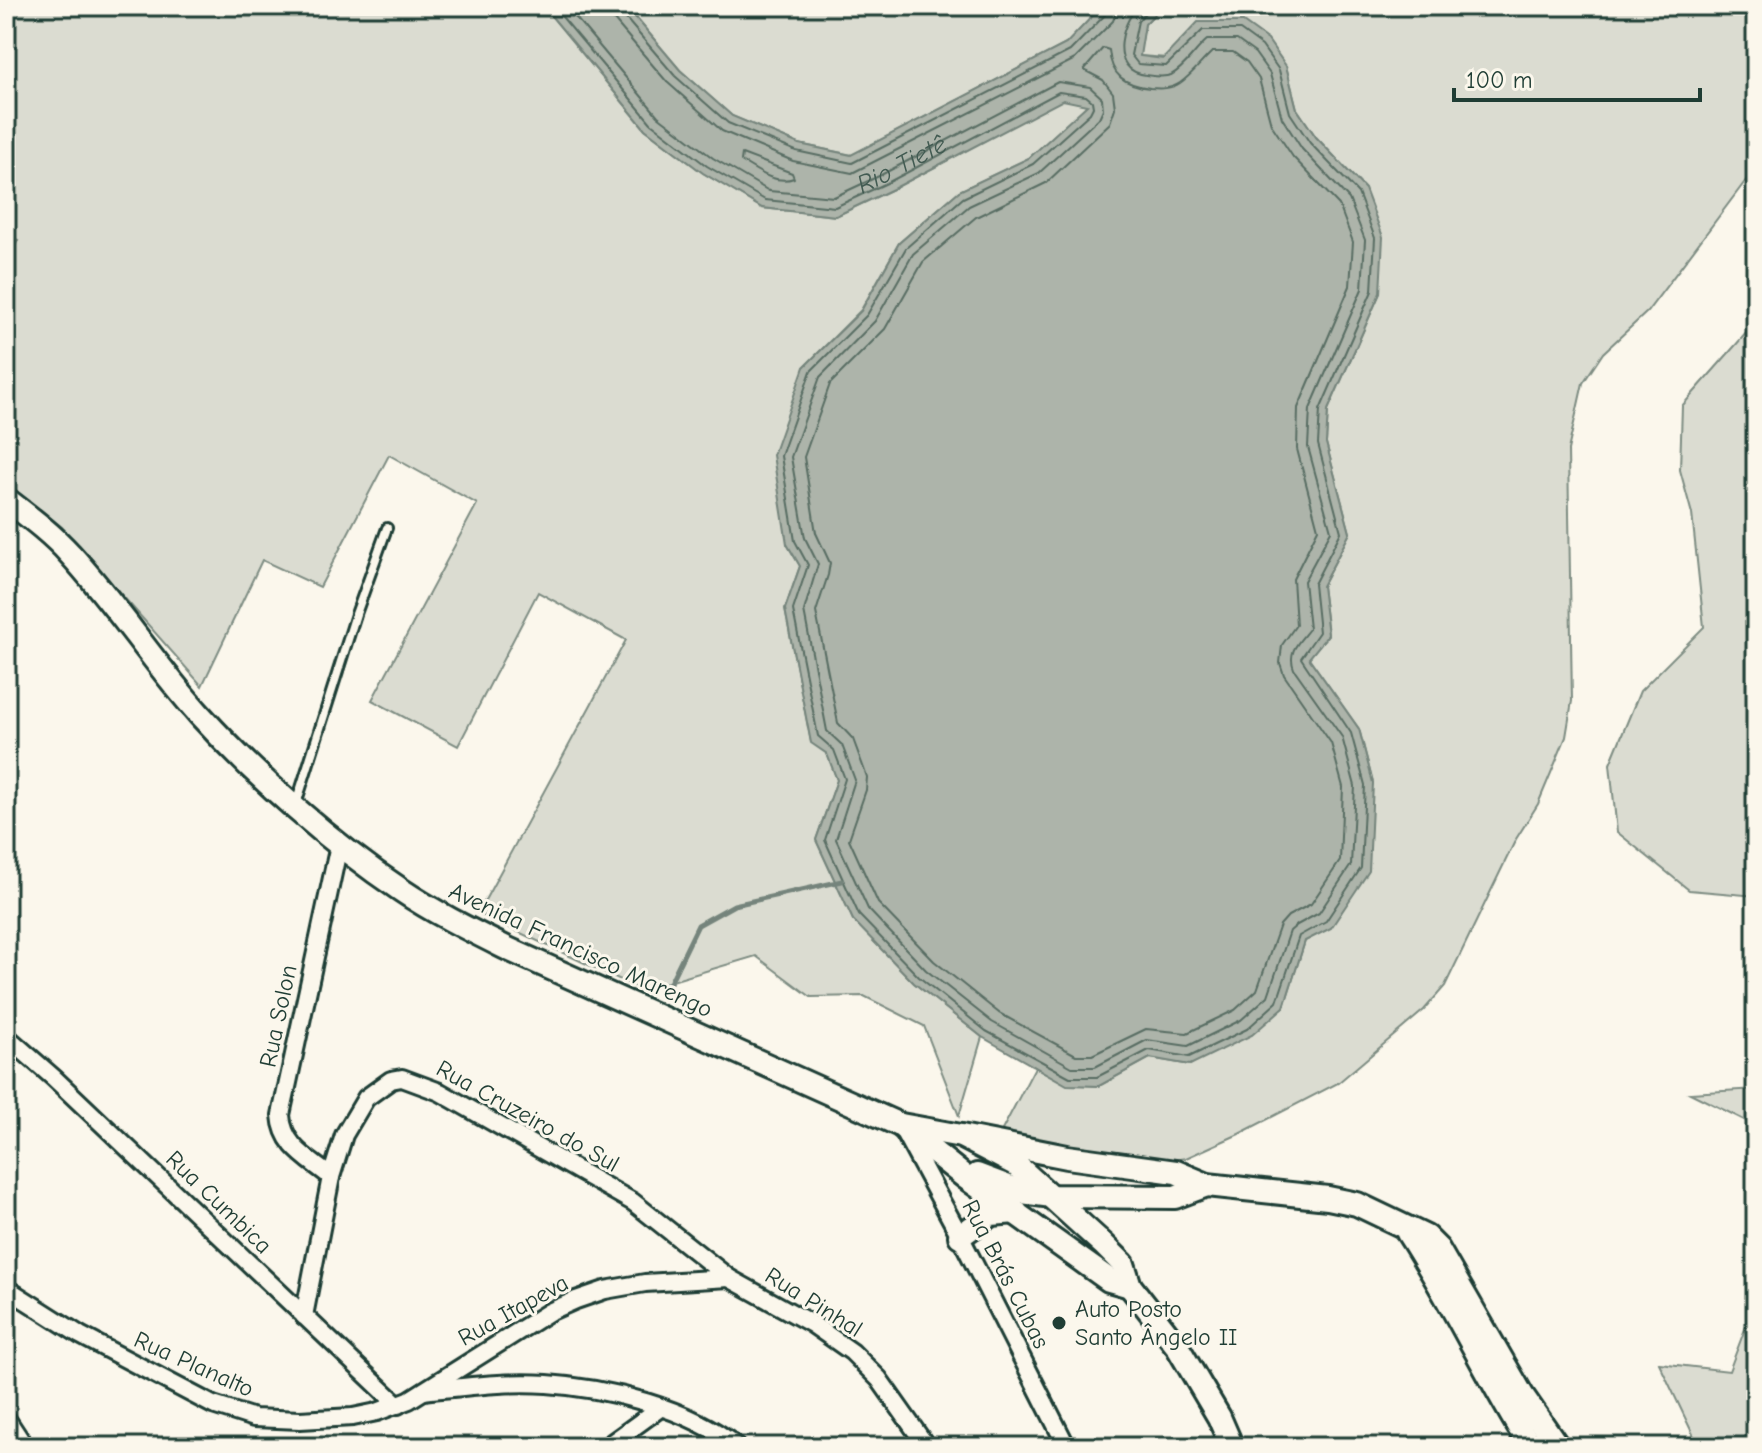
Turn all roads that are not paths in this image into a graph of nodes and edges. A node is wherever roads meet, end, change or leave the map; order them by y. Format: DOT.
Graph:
graph roads {
  1 [pos="6,499"];
  2 [pos="387,528"];
  3 [pos="295,806"];
  4 [pos="339,845"];
  5 [pos="6,1036"];
  6 [pos="900,1125"];
  7 [pos="961,1136"];
  8 [pos="943,1160"];
  9 [pos="331,1177"];
  10 [pos="1207,1185"];
  11 [pos="1052,1196"];
  12 [pos="1104,1197"];
  13 [pos="1016,1212"];
  14 [pos="1403,1225"];
  15 [pos="1086,1230"];
  16 [pos="960,1236"];
  17 [pos="729,1278"];
  18 [pos="1130,1286"];
  19 [pos="6,1288"];
  20 [pos="304,1316"];
  21 [pos="421,1390"];
  22 [pos="1502,1401"];
  23 [pos="398,1405"];
  24 [pos="660,1408"];
  25 [pos="6,1418"];
  26 [pos="25,1447"];
  27 [pos="606,1447"];
  28 [pos="737,1447"];
  29 [pos="927,1447"];
  30 [pos="1067,1447"];
  31 [pos="1232,1447"];
  32 [pos="1518,1447"];
  33 [pos="1531,1447"];
  34 [pos="1558,1447"];
  1 -- 3 [label="main road, Avenida Francisco Marengo"];
  2 -- 3 [label="lane"];
  3 -- 4 [label="main road, Avenida Francisco Marengo"];
  4 -- 6 [label="main road, Avenida Francisco Marengo"];
  4 -- 9 [label="street, Rua Solon"];
  5 -- 20 [label="street, Rua Cumbica"];
  6 -- 7 [label="main road, Avenida Francisco Marengo"];
  6 -- 8 [label="main road, Avenida Francisco Marengo"];
  6 -- 16 [label="street, Rua Brás Cubas"];
  7 -- 10 [label="main road"];
  7 -- 11 [label="main road, Avenida Francisco Marengo"];
  8 -- 11 [label="main road"];
  8 -- 13 [label="main road, Avenida Francisco Marengo"];
  9 -- 17 [label="street, Rua Cruzeiro do Sul"];
  9 -- 20 [label="street, Rua Cruzeiro do Sul"];
  10 -- 12 [label="main road"];
  10 -- 14 [label="main road"];
  11 -- 12 [label="main road"];
  11 -- 15 [label="main road, Avenida Francisco Marengo"];
  12 -- 15 [label="main road"];
  13 -- 16 [label="main road"];
  13 -- 18 [label="main road, Avenida Francisco Marengo"];
  14 -- 22 [label="main road"];
  14 -- 34 [label="main road"];
  15 -- 18 [label="main road, Avenida Francisco Marengo"];
  16 -- 30 [label="street, Rua Brás Cubas"];
  17 -- 21 [label="street, Rua Itapeva"];
  17 -- 29 [label="street, Rua Pinhal"];
  18 -- 31 [label="main road, Avenida Francisco Marengo"];
  19 -- 23 [label="street, Rua Planalto"];
  20 -- 23 [label="street, Rua Cumbica"];
  21 -- 23 [label="street, Rua Planalto"];
  21 -- 24 [label="street, Rua Planalto"];
  22 -- 32 [label="main road"];
  22 -- 33 [label="main road"];
  24 -- 27 [label="street"];
  24 -- 28 [label="street"];
  25 -- 26 [label="street"];
}
